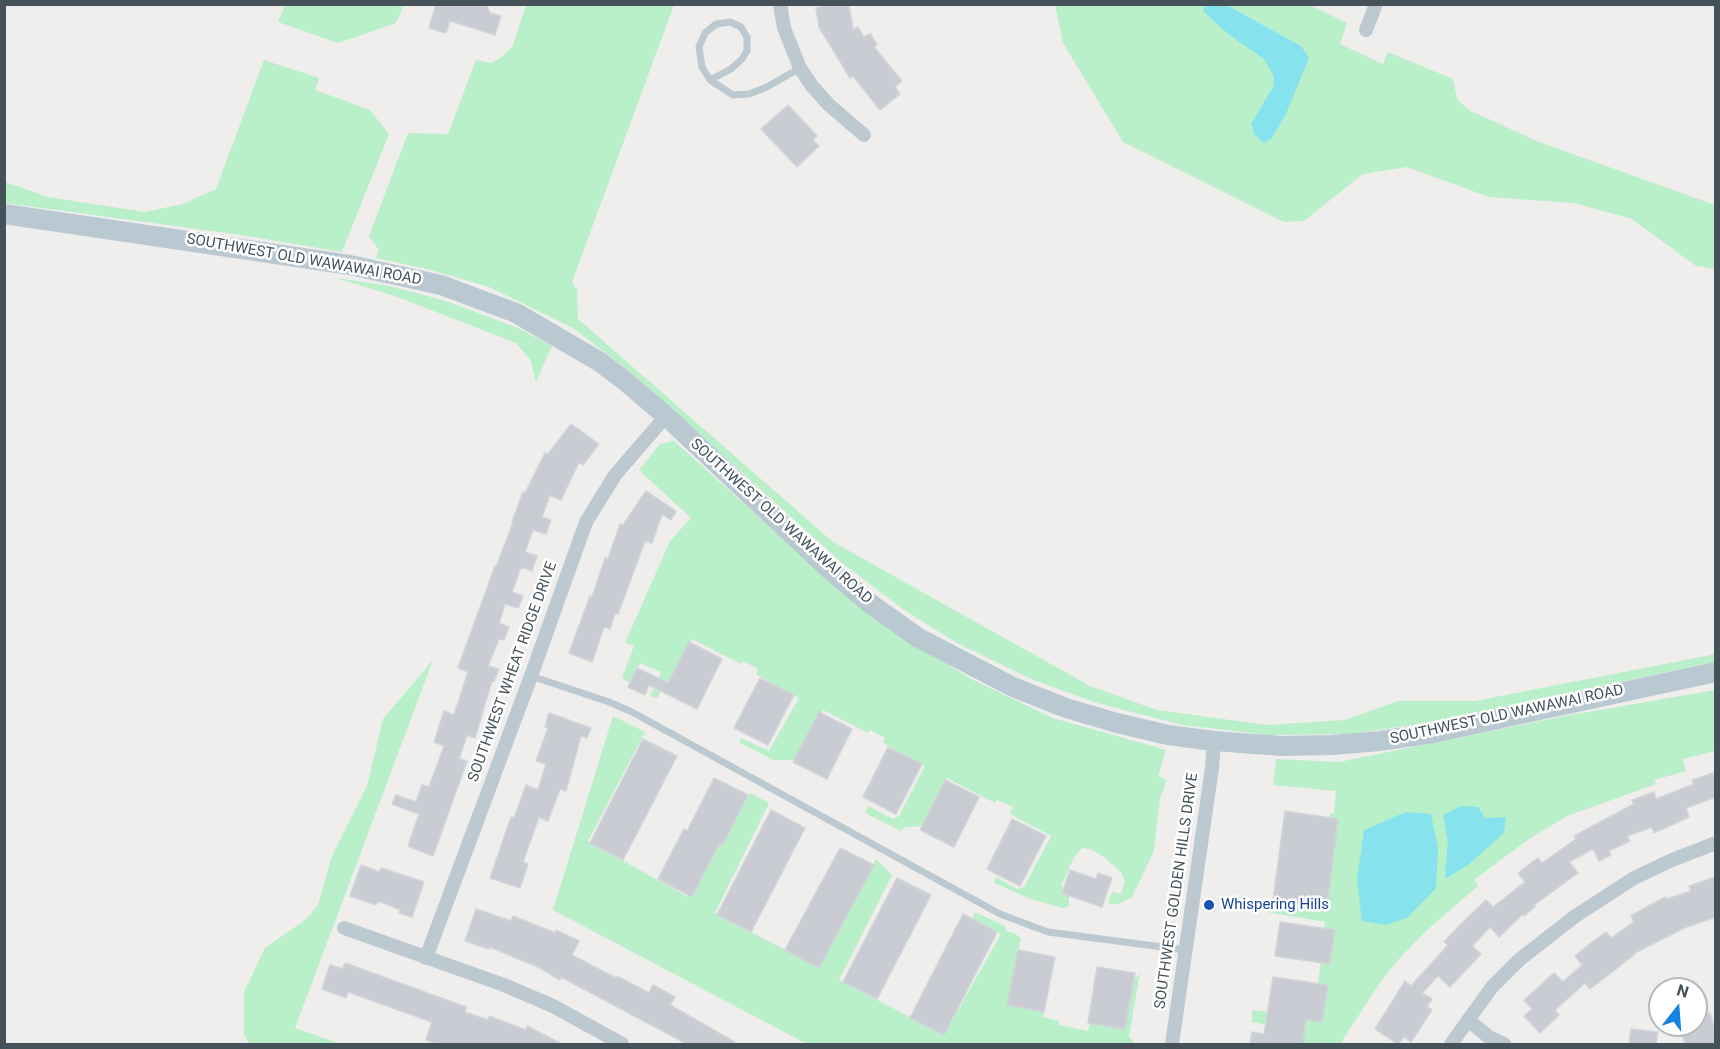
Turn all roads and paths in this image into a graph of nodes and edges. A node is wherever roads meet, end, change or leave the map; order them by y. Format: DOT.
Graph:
graph roads {
  1 [pos="780,4"];
  2 [pos="1376,4"];
  3 [pos="1366,30"];
  4 [pos="800,68"];
  5 [pos="710,80"];
  6 [pos="864,135"];
  7 [pos="4,214"];
  8 [pos="666,416"];
  9 [pos="1716,672"];
  10 [pos="531,676"];
  11 [pos="1214,741"];
  12 [pos="1716,843"];
  13 [pos="344,928"];
  14 [pos="1185,950"];
  15 [pos="426,958"];
  16 [pos="1468,1020"];
  17 [pos="622,1044"];
  18 [pos="1172,1044"];
  19 [pos="1451,1044"];
  20 [pos="1504,1044"];
  1 -- 4 [label="street"];
  2 -- 3 [label="street"];
  4 -- 5 [label="lane"];
  4 -- 6 [label="street"];
  5 -- 5 [label="lane"];
  7 -- 8 [label="main road, SOUTHWEST OLD WAWAWAI ROAD"];
  8 -- 10 [label="street, SOUTHWEST WHEAT RIDGE DRIVE"];
  8 -- 11 [label="main road, SOUTHWEST OLD WAWAWAI ROAD"];
  9 -- 11 [label="main road, SOUTHWEST OLD WAWAWAI ROAD"];
  10 -- 14 [label="lane"];
  10 -- 15 [label="street, SOUTHWEST WHEAT RIDGE DRIVE"];
  11 -- 14 [label="street, SOUTHWEST GOLDEN HILLS DRIVE"];
  12 -- 16 [label="street"];
  13 -- 15 [label="street"];
  14 -- 18 [label="street, SOUTHWEST GOLDEN HILLS DRIVE"];
  15 -- 17 [label="street"];
  16 -- 19 [label="street"];
  16 -- 20 [label="street"];
}
